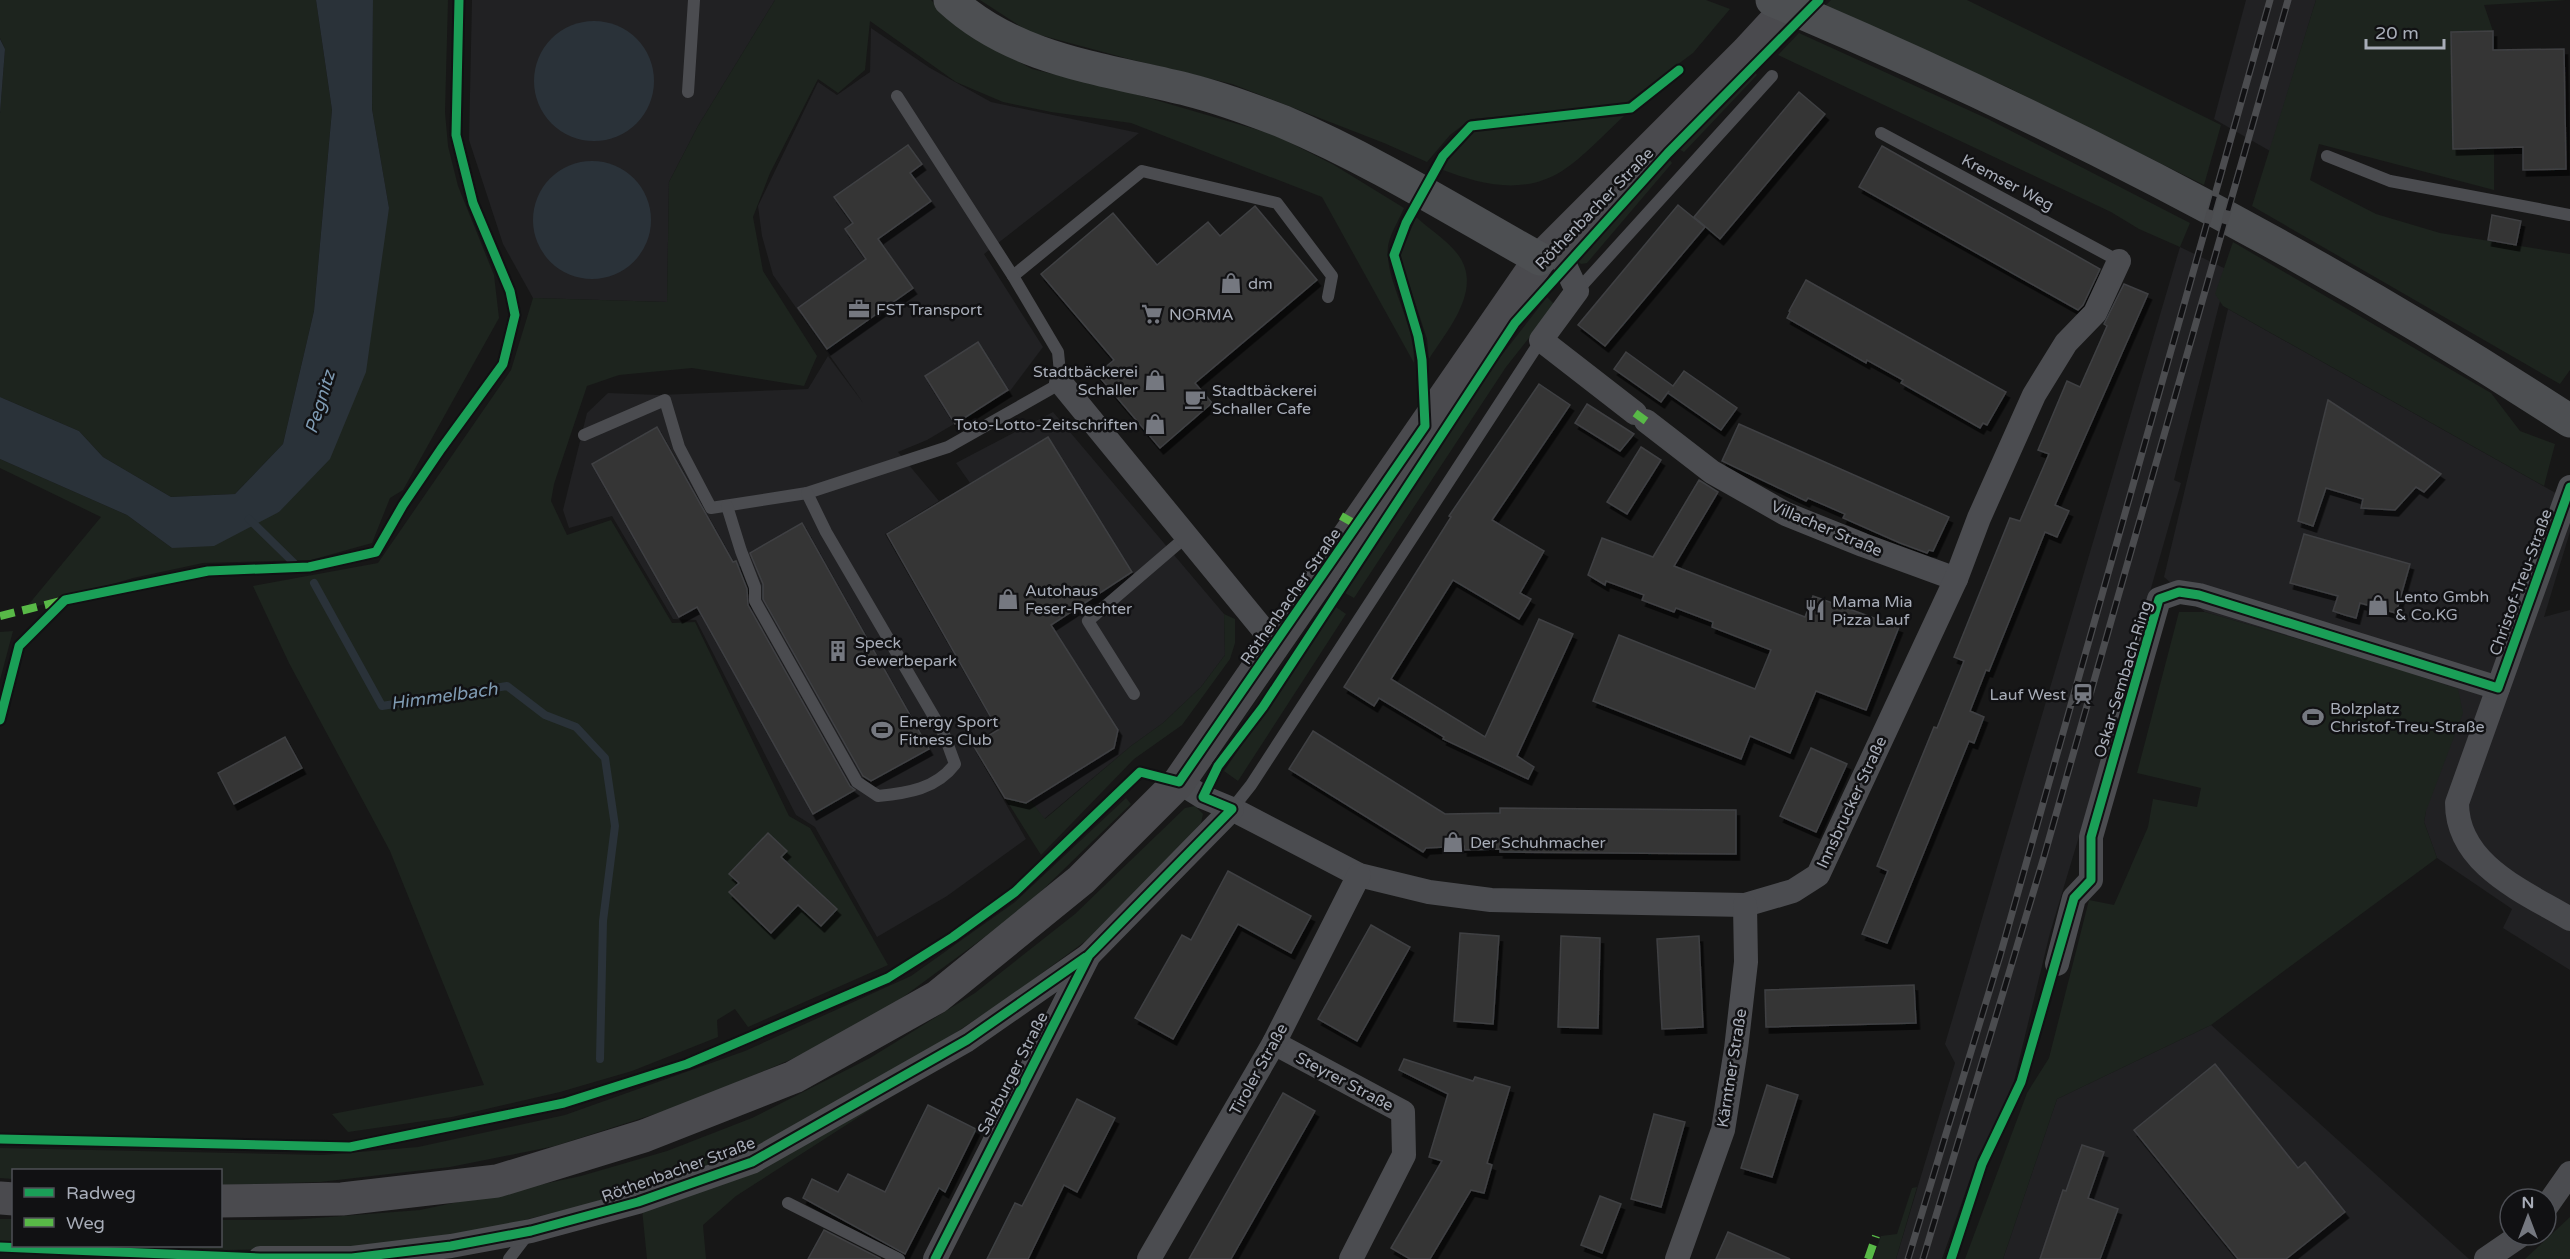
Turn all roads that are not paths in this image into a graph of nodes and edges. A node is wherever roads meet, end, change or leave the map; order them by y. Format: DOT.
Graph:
graph roads {
  1 [pos="694,0"];
  2 [pos="950,0"];
  3 [pos="1772,0"];
  4 [pos="1795,0"];
  5 [pos="1772,76"];
  6 [pos="688,92"];
  7 [pos="897,96"];
  8 [pos="1881,133"];
  9 [pos="2326,156"];
  10 [pos="2570,215"];
  11 [pos="1548,252"];
  12 [pos="2119,261"];
  13 [pos="1013,276"];
  14 [pos="1577,291"];
  15 [pos="1329,297"];
  16 [pos="1541,340"];
  17 [pos="1061,382"];
  18 [pos="2570,421"];
  19 [pos="584,435"];
  20 [pos="2569,491"];
  21 [pos="807,493"];
  22 [pos="727,506"];
  23 [pos="1187,536"];
  24 [pos="1956,579"];
  25 [pos="1275,644"];
  26 [pos="2498,688"];
  27 [pos="1134,694"];
  28 [pos="1179,782"];
  29 [pos="1232,809"];
  30 [pos="1359,875"];
  31 [pos="1745,905"];
  32 [pos="2570,919"];
  33 [pos="1089,955"];
  34 [pos="2056,964"];
  35 [pos="1274,1043"];
  36 [pos="2570,1173"];
  37 [pos="2558,1190"];
  38 [pos="222,1201"];
  39 [pos="788,1203"];
  40 [pos="531,1231"];
  41 [pos="0,1247"];
  42 [pos="2504,1247"];
  43 [pos="260,1258"];
  44 [pos="509,1259"];
  45 [pos="899,1259"];
  46 [pos="934,1259"];
  47 [pos="1149,1259"];
  48 [pos="1351,1259"];
  49 [pos="1677,1259"];
  50 [pos="2486,1259"];
  1 -- 6 [label="lane"];
  2 -- 11 [label="main road"];
  3 -- 18 [label="main road"];
  4 -- 11 [label="main road, Röthenbacher Straße"];
  5 -- 14 [label="lane"];
  7 -- 13 [label="lane"];
  8 -- 12 [label="lane, Kremser Weg"];
  9 -- 10 [label="lane"];
  11 -- 14 [label="street"];
  11 -- 25 [label="main road, Röthenbacher Straße"];
  12 -- 24 [label="street, Innsbrucker Straße"];
  13 -- 15 [label="lane"];
  13 -- 17 [label="lane"];
  14 -- 16 [label="street"];
  16 -- 24 [label="street, Villacher Straße"];
  16 -- 29 [label="lane"];
  17 -- 21 [label="lane"];
  17 -- 23 [label="street, Röthenbacher Straße"];
  19 -- 22 [label="lane"];
  20 -- 26 [label="street, Christof-Treu-Straße"];
  21 -- 22 [label="lane"];
  21 -- 22 [label="lane"];
  23 -- 25 [label="street, Röthenbacher Straße"];
  23 -- 27 [label="lane"];
  24 -- 31 [label="street, Innsbrucker Straße"];
  25 -- 28 [label="main road, Röthenbacher Straße"];
  26 -- 32 [label="street"];
  26 -- 34 [label="street, Oskar-Sembach-Ring"];
  28 -- 29 [label="street, Innsbrucker Straße"];
  28 -- 38 [label="main road, Röthenbacher Straße"];
  29 -- 30 [label="street, Innsbrucker Straße"];
  29 -- 33 [label="street, Salzburger Straße"];
  30 -- 31 [label="street, Innsbrucker Straße"];
  30 -- 35 [label="street, Tiroler Straße"];
  31 -- 49 [label="street, Kärntner Straße"];
  33 -- 40 [label="street, Röthenbacher Straße"];
  33 -- 46 [label="street, Salzburger Straße"];
  35 -- 47 [label="street, Tiroler Straße"];
  35 -- 48 [label="street, Steyrer Straße"];
  36 -- 37 [label="street"];
  39 -- 45 [label="lane"];
  40 -- 43 [label="street, Röthenbacher Straße"];
  40 -- 44 [label="lane"];
  41 -- 43 [label="lane"];
  42 -- 50 [label="street"];
}
